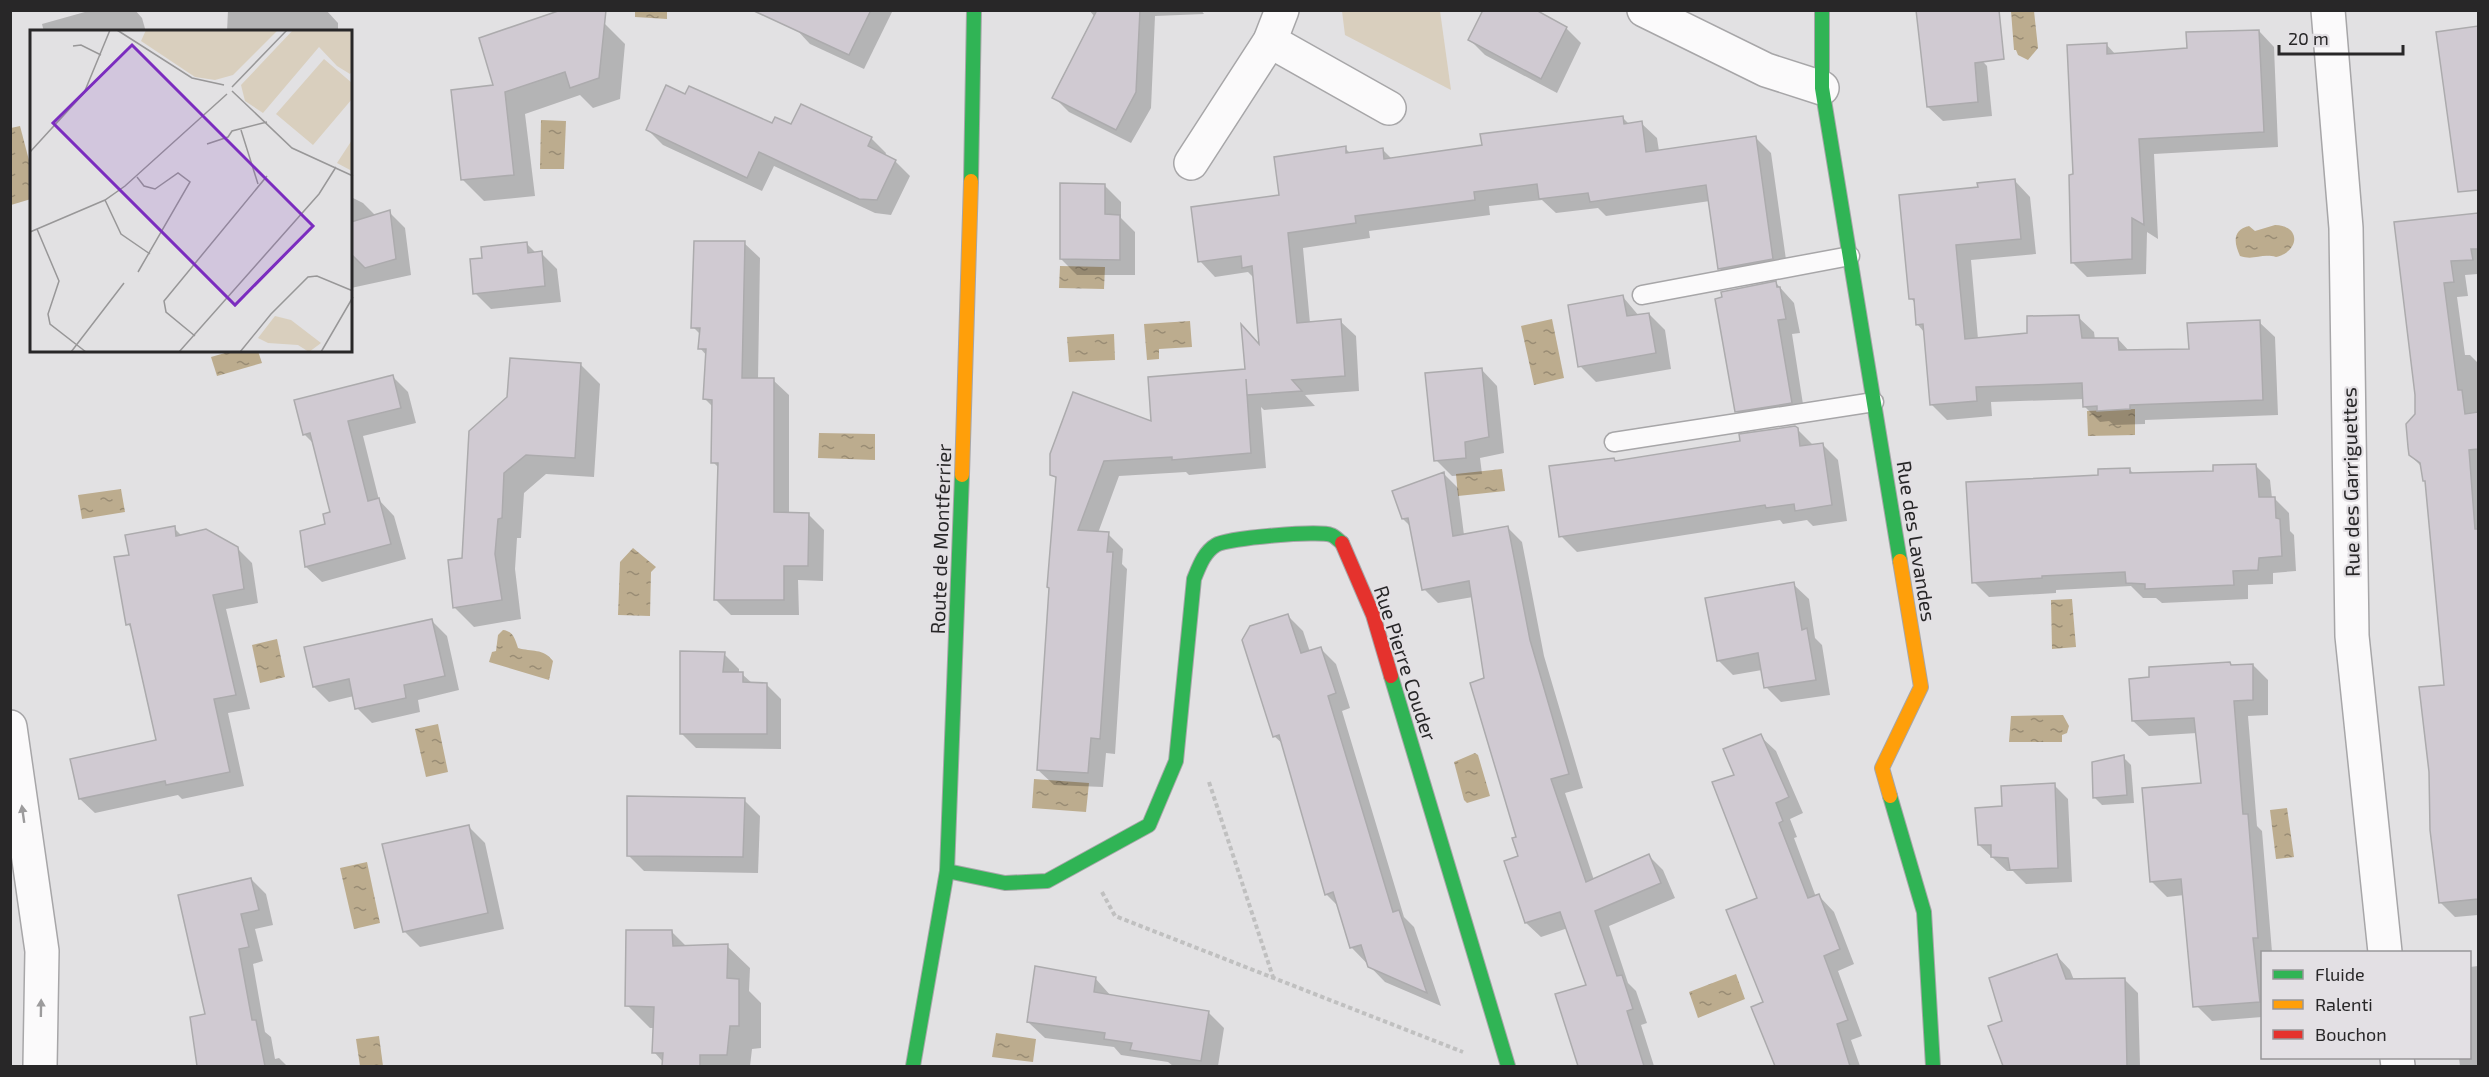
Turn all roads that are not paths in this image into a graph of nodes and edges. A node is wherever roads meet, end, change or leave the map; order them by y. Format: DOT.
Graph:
graph roads {
  1 [pos="974,10"];
  2 [pos="1282,10"];
  3 [pos="1644,10"];
  4 [pos="1822,10"];
  5 [pos="2328,10"];
  6 [pos="1270,41"];
  7 [pos="1822,88"];
  8 [pos="1389,108"];
  9 [pos="1191,162"];
  10 [pos="1850,256"];
  11 [pos="1642,295"];
  12 [pos="1874,402"];
  13 [pos="1614,442"];
  14 [pos="10,727"];
  15 [pos="947,871"];
  16 [pos="2385,951"];
  17 [pos="40,1066"];
  18 [pos="913,1066"];
  19 [pos="1508,1066"];
  20 [pos="1933,1066"];
  1 -- 15 [label="street, Route de Montferrier"];
  2 -- 6 [label="street"];
  3 -- 7 [label="street"];
  4 -- 7 [label="street, Rue des Lavandes"];
  5 -- 16 [label="street, Rue des Garriguettes"];
  6 -- 8 [label="street"];
  6 -- 9 [label="street"];
  7 -- 10 [label="street, Rue des Lavandes"];
  10 -- 11 [label="lane"];
  10 -- 12 [label="street, Rue des Lavandes"];
  12 -- 13 [label="lane"];
  12 -- 20 [label="street, Rue des Lavandes"];
  17 -- 14 [label="street, one-way"];
  15 -- 18 [label="street, Route de Montferrier"];
  15 -- 19 [label="street, Rue Pierre Couder"];
}
